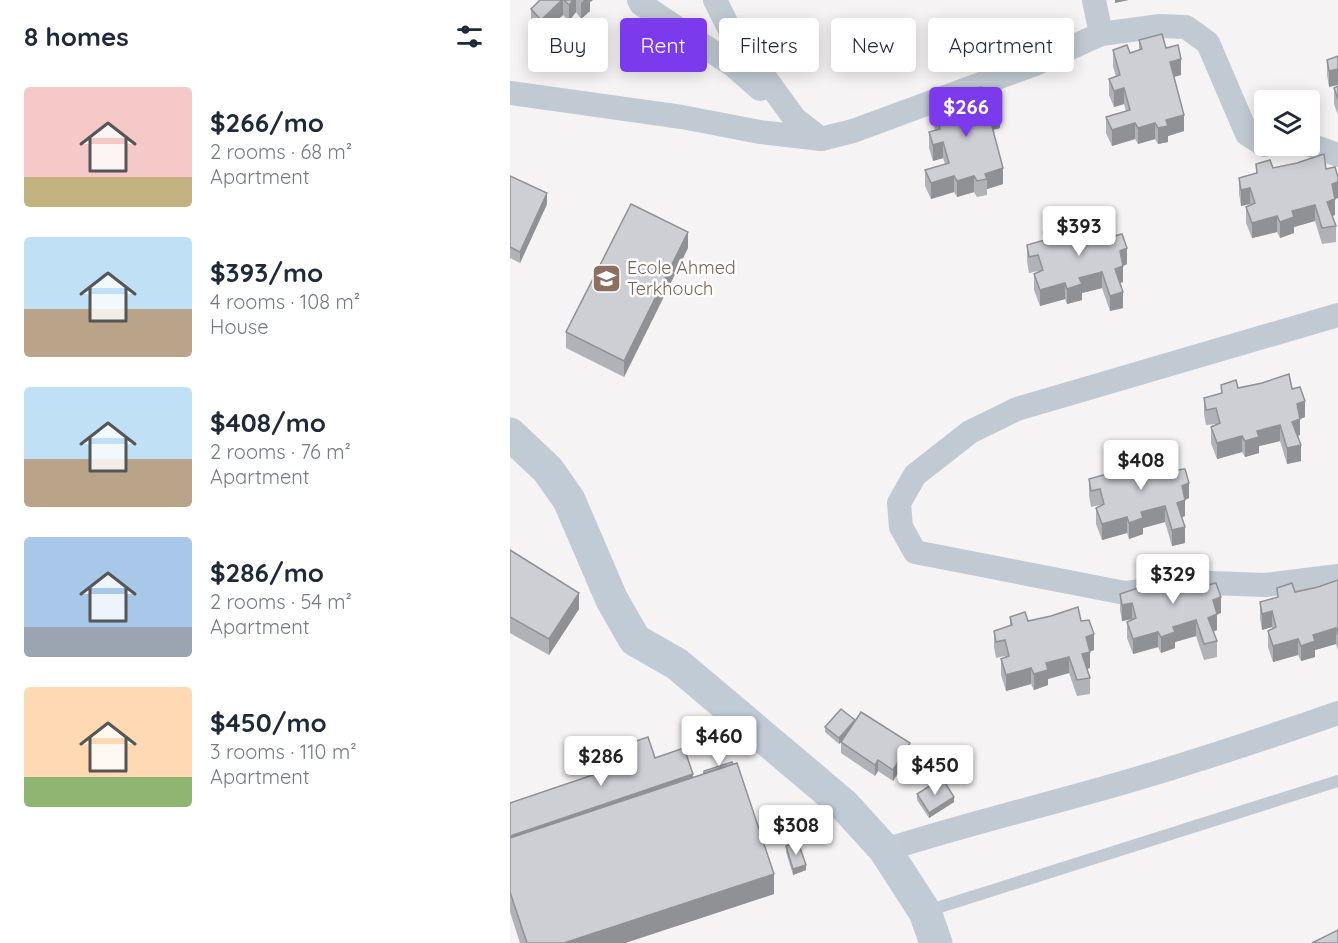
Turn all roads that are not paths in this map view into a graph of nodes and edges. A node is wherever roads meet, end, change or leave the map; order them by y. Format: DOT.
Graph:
graph roads {
  1 [pos="639,0"];
  2 [pos="715,0"];
  3 [pos="1094,0"];
  4 [pos="1101,34"];
  5 [pos="510,93"];
  6 [pos="795,119"];
  7 [pos="821,139"];
  8 [pos="1254,139"];
  9 [pos="1320,149"];
  10 [pos="1338,155"];
  11 [pos="1338,315"];
  12 [pos="510,434"];
  13 [pos="1338,576"];
  14 [pos="1338,713"];
  15 [pos="1338,782"];
  16 [pos="885,850"];
  17 [pos="925,912"];
  18 [pos="936,943"];
  1 -- 6 [label="street"];
  2 -- 6 [label="street"];
  3 -- 4 [label="street"];
  4 -- 7 [label="street"];
  4 -- 8 [label="street"];
  5 -- 7 [label="street"];
  6 -- 7 [label="street"];
  9 -- 10 [label="street"];
  11 -- 13 [label="street"];
  12 -- 16 [label="street"];
  14 -- 16 [label="street"];
  15 -- 17 [label="lane"];
  16 -- 17 [label="street"];
  17 -- 18 [label="street"];
}
